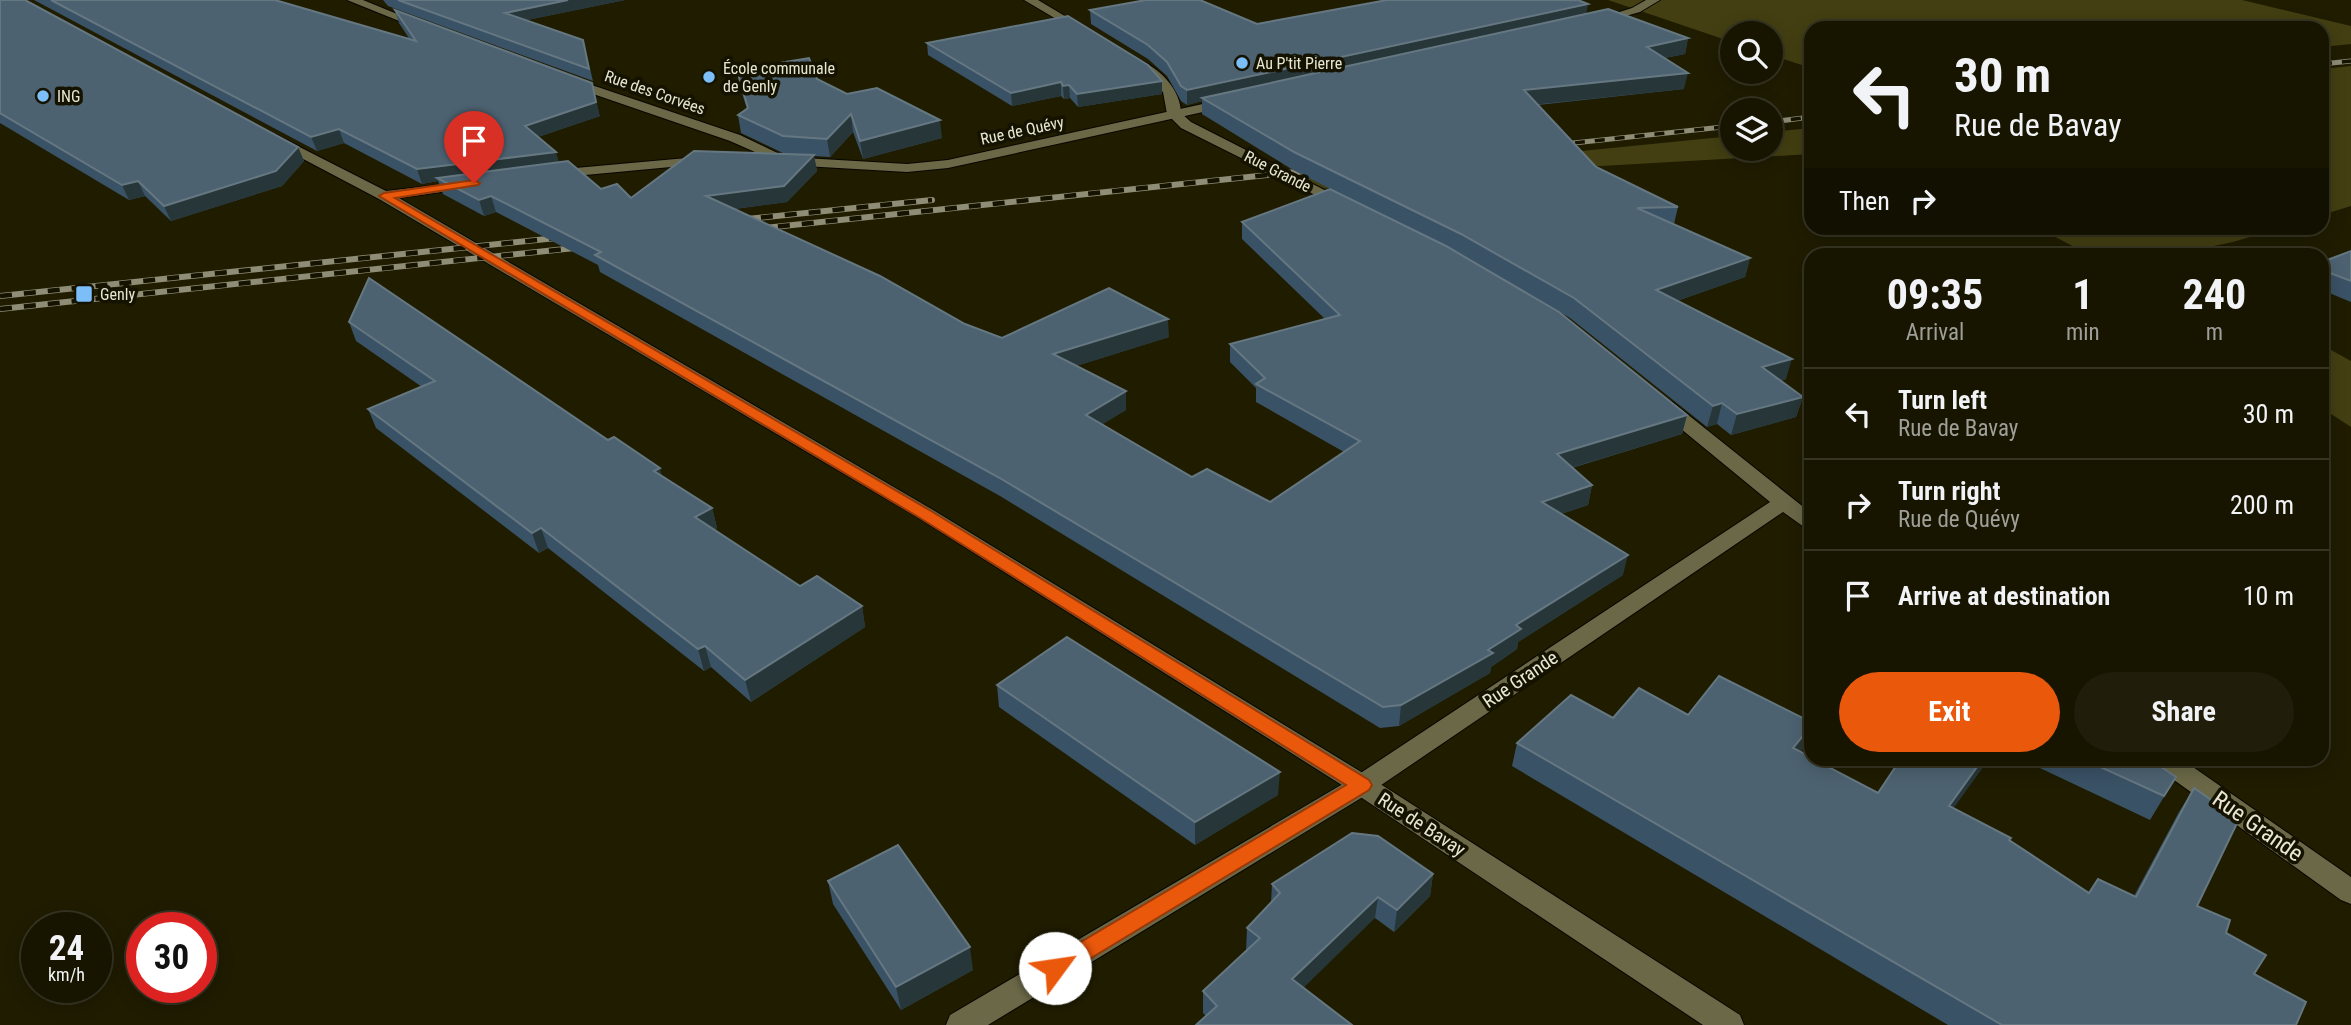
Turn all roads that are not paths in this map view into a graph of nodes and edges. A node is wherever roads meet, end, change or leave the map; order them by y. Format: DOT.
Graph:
graph roads {
  1 [pos="354,0"];
  2 [pos="1030,0"];
  3 [pos="1654,0"];
  4 [pos="1587,23"];
  5 [pos="438,32"];
  6 [pos="1100,40"];
  7 [pos="1133,59"];
  8 [pos="552,75"];
  9 [pos="1240,100"];
  10 [pos="1174,114"];
  11 [pos="263,132"];
  12 [pos="725,160"];
  13 [pos="750,160"];
  14 [pos="788,161"];
  15 [pos="540,175"];
  16 [pos="487,181"];
  17 [pos="384,196"];
  18 [pos="1367,216"];
  19 [pos="1648,393"];
  20 [pos="1783,503"];
  21 [pos="1804,517"];
  22 [pos="2173,766"];
  23 [pos="1362,785"];
  24 [pos="2351,892"];
  25 [pos="961,1025"];
  26 [pos="1729,1025"];
  1 -- 5 [label="main road"];
  2 -- 6 [label="main road"];
  3 -- 4 [label="main road"];
  7 -- 10 [label="main road"];
  8 -- 14 [label="main road, Rue des Corvées"];
  9 -- 10 [label="main road, Rue de Quévy"];
  10 -- 14 [label="main road, Rue de Quévy"];
  10 -- 18 [label="main road, Rue Grande"];
  11 -- 17 [label="main road, Rue de Bavay"];
  12 -- 15 [label="main road"];
  13 -- 14 [label="main road, Rue de Quévy"];
  16 -- 17 [label="main road"];
  17 -- 23 [label="main road, Rue de Bavay"];
  19 -- 20 [label="main road"];
  20 -- 21 [label="main road"];
  20 -- 23 [label="main road, Rue Grande"];
  22 -- 24 [label="main road, Rue Grande"];
  23 -- 25 [label="main road, Rue Grande"];
  23 -- 26 [label="main road, Rue de Bavay"];
}
